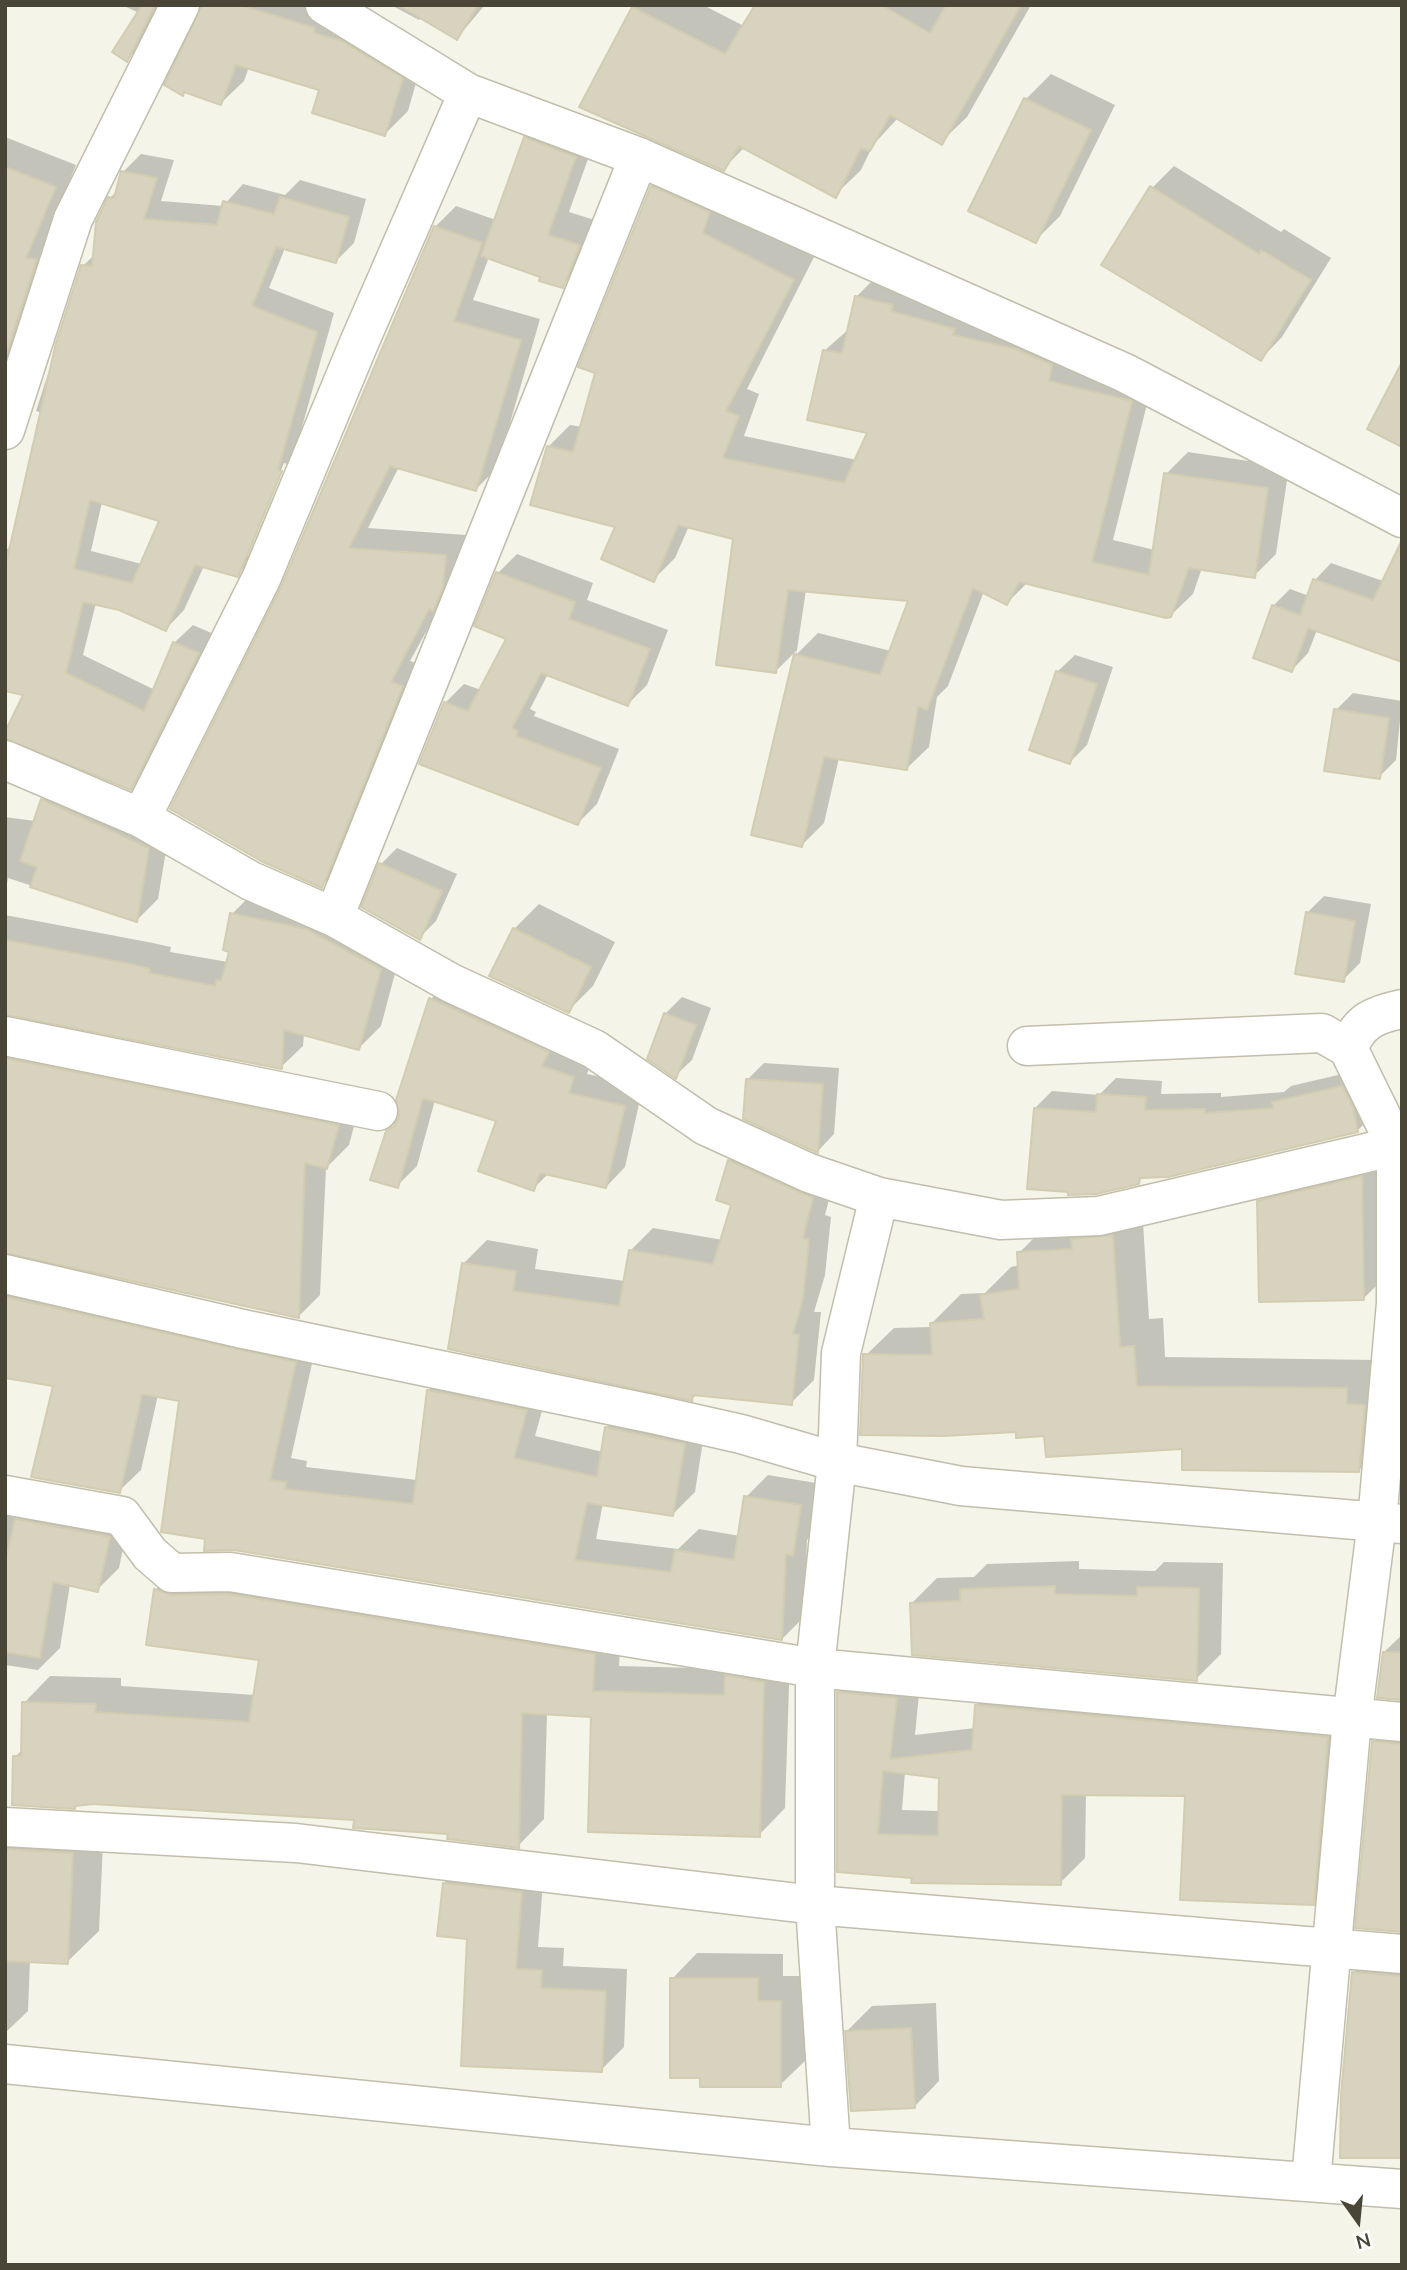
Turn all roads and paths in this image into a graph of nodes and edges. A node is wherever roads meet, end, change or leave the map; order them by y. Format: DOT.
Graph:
graph roads {
  1 [pos="180,5"];
  2 [pos="325,5"];
  3 [pos="468,93"];
  4 [pos="639,157"];
  5 [pos="5,430"];
  6 [pos="1402,518"];
  7 [pos="5,760"];
  8 [pos="141,818"];
  9 [pos="334,917"];
  10 [pos="1402,1009"];
  11 [pos="5,1036"];
  12 [pos="1027,1046"];
  13 [pos="1348,1048"];
  14 [pos="378,1111"];
  15 [pos="1399,1145"];
  16 [pos="879,1197"];
  17 [pos="5,1274"];
  18 [pos="1399,1303"];
  19 [pos="837,1462"];
  20 [pos="5,1495"];
  21 [pos="1390,1523"];
  22 [pos="815,1668"];
  23 [pos="1352,1719"];
  24 [pos="1402,1722"];
  25 [pos="5,1827"];
  26 [pos="815,1905"];
  27 [pos="1334,1948"];
  28 [pos="1402,1954"];
  29 [pos="5,2064"];
  30 [pos="831,2147"];
  31 [pos="1311,2181"];
  32 [pos="1402,2189"];
  1 -- 5 [label="street"];
  2 -- 3 [label="street"];
  3 -- 4 [label="street"];
  3 -- 8 [label="street"];
  4 -- 6 [label="street"];
  4 -- 9 [label="street"];
  7 -- 8 [label="street"];
  8 -- 9 [label="street"];
  9 -- 16 [label="street"];
  10 -- 13 [label="street"];
  11 -- 14 [label="street"];
  12 -- 13 [label="street"];
  13 -- 15 [label="street"];
  15 -- 16 [label="street"];
  15 -- 18 [label="street"];
  16 -- 19 [label="street"];
  17 -- 19 [label="street"];
  18 -- 21 [label="street"];
  19 -- 21 [label="street"];
  19 -- 22 [label="street"];
  20 -- 22 [label="street"];
  21 -- 23 [label="street"];
  22 -- 23 [label="street"];
  22 -- 26 [label="street"];
  23 -- 24 [label="street"];
  23 -- 27 [label="street"];
  25 -- 26 [label="street"];
  26 -- 27 [label="street"];
  26 -- 30 [label="street"];
  27 -- 28 [label="street"];
  27 -- 31 [label="street"];
  29 -- 30 [label="street"];
  30 -- 31 [label="street"];
  31 -- 32 [label="street"];
}
